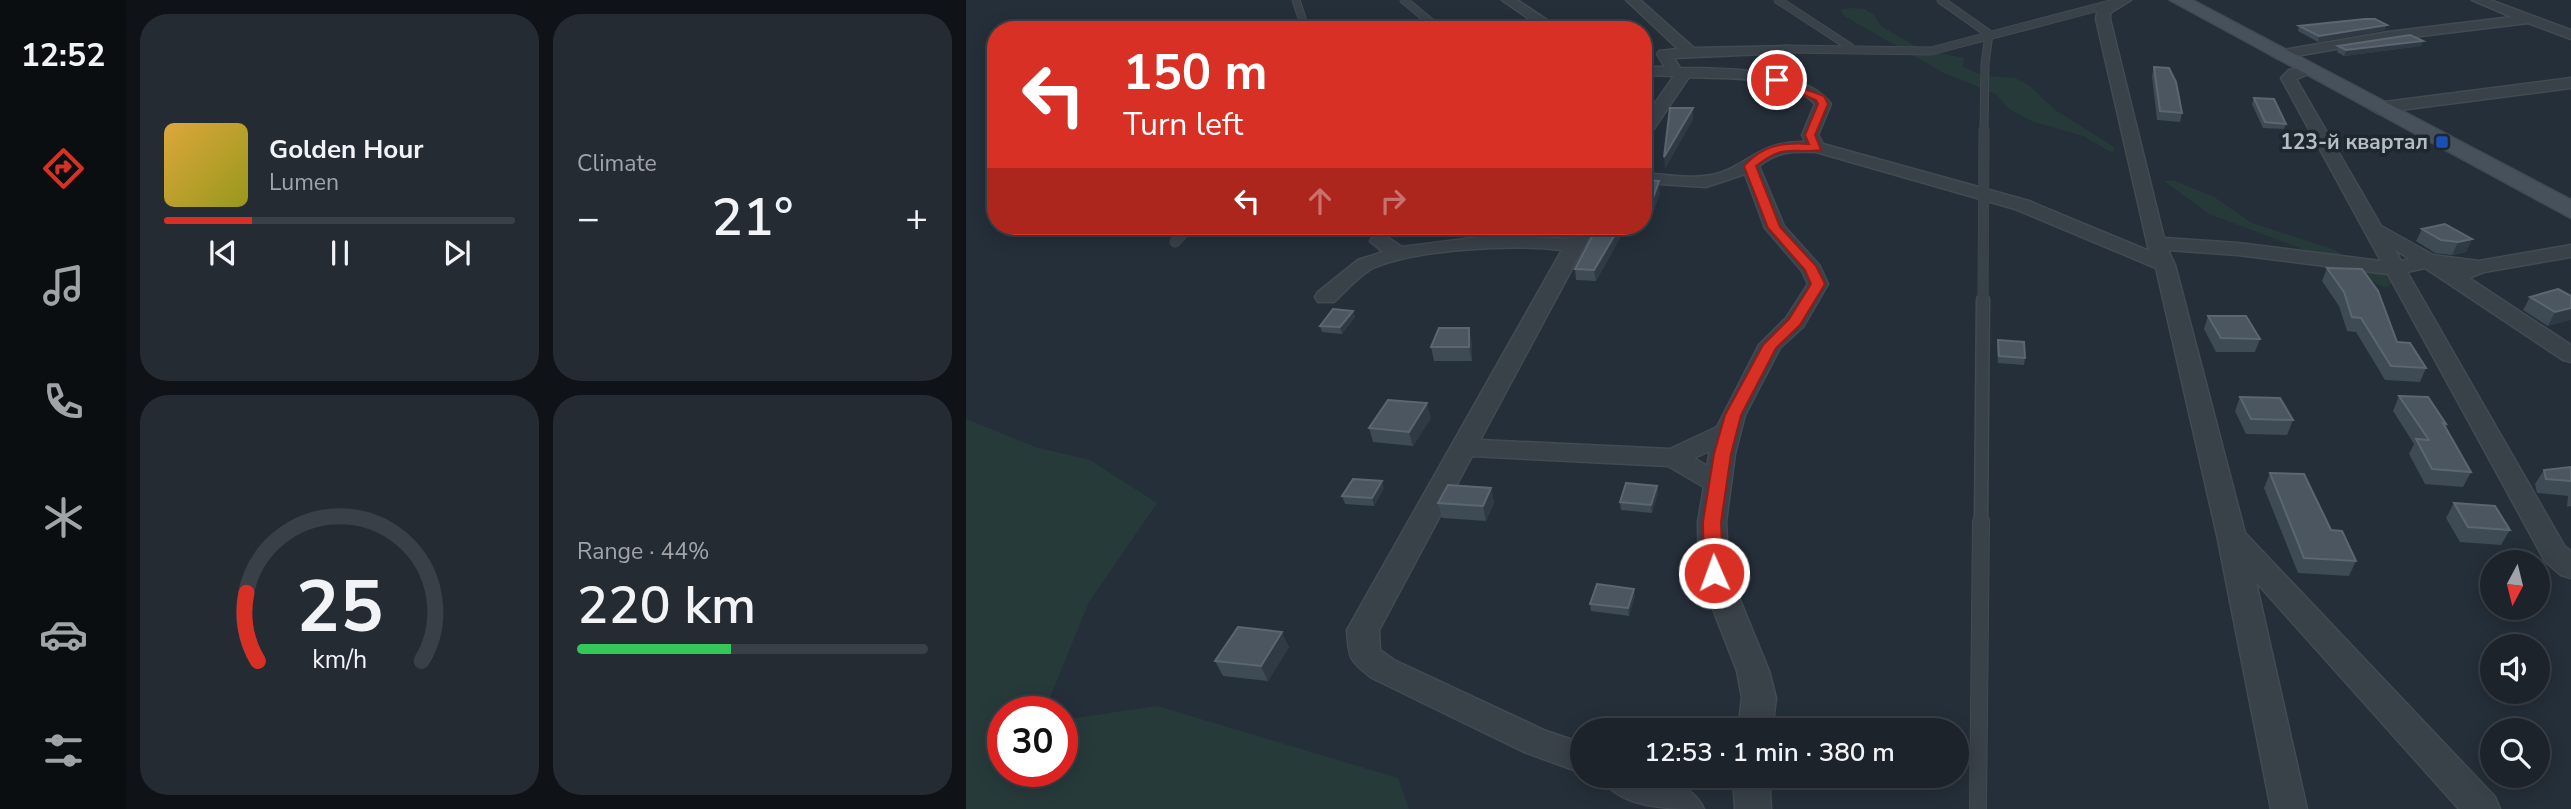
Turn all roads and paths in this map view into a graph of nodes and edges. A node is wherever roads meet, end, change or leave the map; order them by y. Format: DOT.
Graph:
graph roads {
  1 [pos="1296,0"];
  2 [pos="1404,0"];
  3 [pos="1507,0"];
  4 [pos="1632,0"];
  5 [pos="1778,0"];
  6 [pos="1941,0"];
  7 [pos="2179,0"];
  8 [pos="2478,0"];
  9 [pos="2120,1"];
  10 [pos="2530,19"];
  11 [pos="1303,21"];
  12 [pos="1429,21"];
  13 [pos="1541,21"];
  14 [pos="1989,34"];
  15 [pos="2571,35"];
  16 [pos="1850,48"];
  17 [pos="1784,49"];
  18 [pos="1690,53"];
  19 [pos="2278,55"];
  20 [pos="1652,71"];
  21 [pos="1678,71"];
  22 [pos="2308,71"];
  23 [pos="2571,83"];
  24 [pos="2377,108"];
  25 [pos="1652,119"];
  26 [pos="1817,147"];
  27 [pos="1750,166"];
  28 [pos="1652,179"];
  29 [pos="1984,194"];
  30 [pos="2571,210"];
  31 [pos="2372,229"];
  32 [pos="1182,235"];
  33 [pos="1380,235"];
  34 [pos="1381,235"];
  35 [pos="1525,235"];
  36 [pos="1579,236"];
  37 [pos="1175,242"];
  38 [pos="2571,251"];
  39 [pos="1398,254"];
  40 [pos="2160,254"];
  41 [pos="2428,261"];
  42 [pos="1365,264"];
  43 [pos="2479,267"];
  44 [pos="2393,269"];
  45 [pos="2474,292"];
  46 [pos="1326,297"];
  47 [pos="2571,355"];
  48 [pos="1728,432"];
  49 [pos="1463,447"];
  50 [pos="1673,458"];
  51 [pos="1718,482"];
  52 [pos="2231,535"];
  53 [pos="2571,567"];
  54 [pos="1756,718"];
  55 [pos="1570,753"];
  56 [pos="1644,788"];
  57 [pos="1752,788"];
  58 [pos="1686,809"];
  59 [pos="1753,809"];
  60 [pos="1978,809"];
  61 [pos="2289,809"];
  62 [pos="2482,809"];
  1 -- 11 [label="lane"];
  2 -- 12 [label="lane"];
  3 -- 13 [label="street"];
  4 -- 18 [label="street"];
  5 -- 16 [label="lane"];
  6 -- 14 [label="lane"];
  7 -- 19 [label="street"];
  8 -- 10 [label="street"];
  9 -- 14 [label="lane"];
  9 -- 40 [label="street"];
  10 -- 15 [label="street"];
  10 -- 19 [label="street"];
  14 -- 16 [label="lane"];
  14 -- 29 [label="lane"];
  16 -- 17 [label="lane"];
  17 -- 18 [label="street"];
  18 -- 21 [label="street"];
  19 -- 22 [label="street"];
  20 -- 21 [label="street"];
  21 -- 25 [label="street"];
  21 -- 26 [label="street"];
  22 -- 24 [label="street"];
  22 -- 31 [label="street"];
  23 -- 24 [label="street"];
  24 -- 30 [label="street"];
  26 -- 27 [label="street"];
  26 -- 29 [label="street"];
  27 -- 28 [label="street"];
  27 -- 48 [label="street"];
  29 -- 40 [label="street"];
  29 -- 60 [label="lane"];
  31 -- 41 [label="street"];
  31 -- 44 [label="street"];
  32 -- 37 [label="lane"];
  33 -- 42 [label="street"];
  34 -- 39 [label="street"];
  35 -- 39 [label="street"];
  36 -- 49 [label="street"];
  38 -- 43 [label="street"];
  39 -- 42 [label="street"];
  40 -- 44 [label="street"];
  40 -- 52 [label="street"];
  41 -- 43 [label="street"];
  41 -- 44 [label="street"];
  41 -- 45 [label="street"];
  42 -- 46 [label="street"];
  43 -- 45 [label="street"];
  44 -- 53 [label="street"];
  45 -- 47 [label="street"];
  48 -- 50 [label="street"];
  48 -- 51 [label="street"];
  49 -- 50 [label="street"];
  49 -- 55 [label="street"];
  50 -- 51 [label="street"];
  51 -- 54 [label="street"];
  52 -- 61 [label="street"];
  52 -- 62 [label="street"];
  56 -- 58 [label="street"];
  57 -- 59 [label="street"];
}
